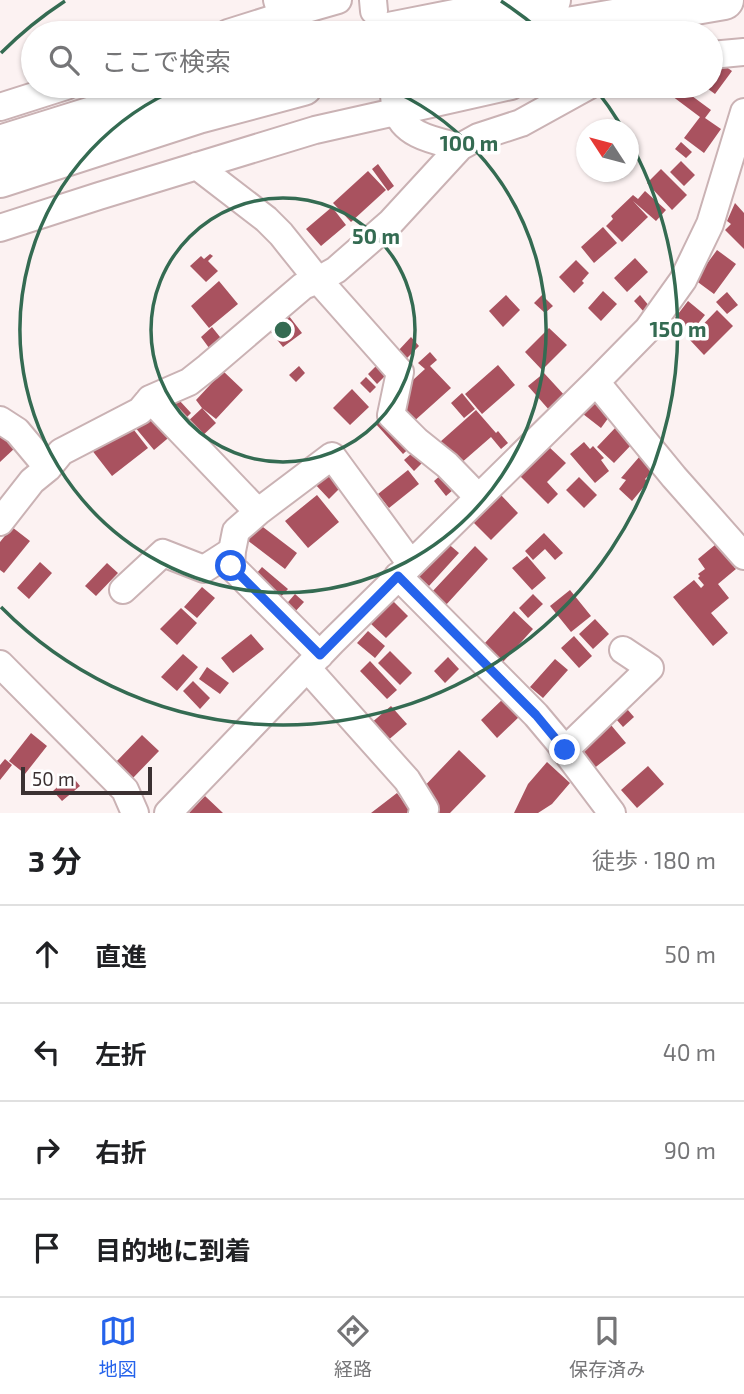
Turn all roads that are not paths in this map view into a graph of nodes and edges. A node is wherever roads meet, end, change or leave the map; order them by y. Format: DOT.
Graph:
graph roads {
  1 [pos="338,0"];
  2 [pos="724,0"];
  3 [pos="279,8"];
  4 [pos="542,9"];
  5 [pos="377,15"];
  6 [pos="252,21"];
  7 [pos="744,52"];
  8 [pos="723,54"];
  9 [pos="28,98"];
  10 [pos="151,98"];
  11 [pos="258,98"];
  12 [pos="394,98"];
  13 [pos="566,98"];
  14 [pos="0,107"];
  15 [pos="744,112"];
  16 [pos="0,145"];
  17 [pos="460,147"];
  18 [pos="197,166"];
  19 [pos="0,178"];
  20 [pos="0,228"];
  21 [pos="318,280"];
  22 [pos="596,382"];
  23 [pos="150,399"];
  24 [pos="0,420"];
  25 [pos="48,468"];
  26 [pos="478,497"];
  27 [pos="255,514"];
  28 [pos="0,522"];
  29 [pos="232,551"];
  30 [pos="744,556"];
  31 [pos="405,570"];
  32 [pos="123,590"];
  33 [pos="623,650"];
  34 [pos="313,662"];
  35 [pos="0,664"];
  36 [pos="565,750"];
  37 [pos="135,813"];
  38 [pos="168,813"];
  39 [pos="422,813"];
  40 [pos="612,813"];
  1 -- 3 [label="street"];
  2 -- 4 [label="highway"];
  3 -- 6 [label="street"];
  4 -- 5 [label="highway"];
  7 -- 8 [label="street"];
  9 -- 14 [label="street"];
  10 -- 16 [label="highway"];
  11 -- 19 [label="highway"];
  12 -- 17 [label="street"];
  12 -- 18 [label="street"];
  13 -- 17 [label="street"];
  15 -- 22 [label="street"];
  17 -- 21 [label="street"];
  18 -- 20 [label="street"];
  18 -- 21 [label="street"];
  21 -- 23 [label="street"];
  21 -- 26 [label="street"];
  22 -- 26 [label="street"];
  22 -- 30 [label="street"];
  23 -- 25 [label="street"];
  23 -- 27 [label="street"];
  24 -- 25 [label="street"];
  25 -- 28 [label="street"];
  26 -- 31 [label="street"];
  27 -- 29 [label="street"];
  27 -- 31 [label="street"];
  29 -- 32 [label="street"];
  29 -- 34 [label="street"];
  31 -- 34 [label="street"];
  31 -- 36 [label="street"];
  33 -- 36 [label="street"];
  34 -- 38 [label="street"];
  34 -- 39 [label="street"];
  35 -- 37 [label="street"];
  36 -- 40 [label="street"];
}
